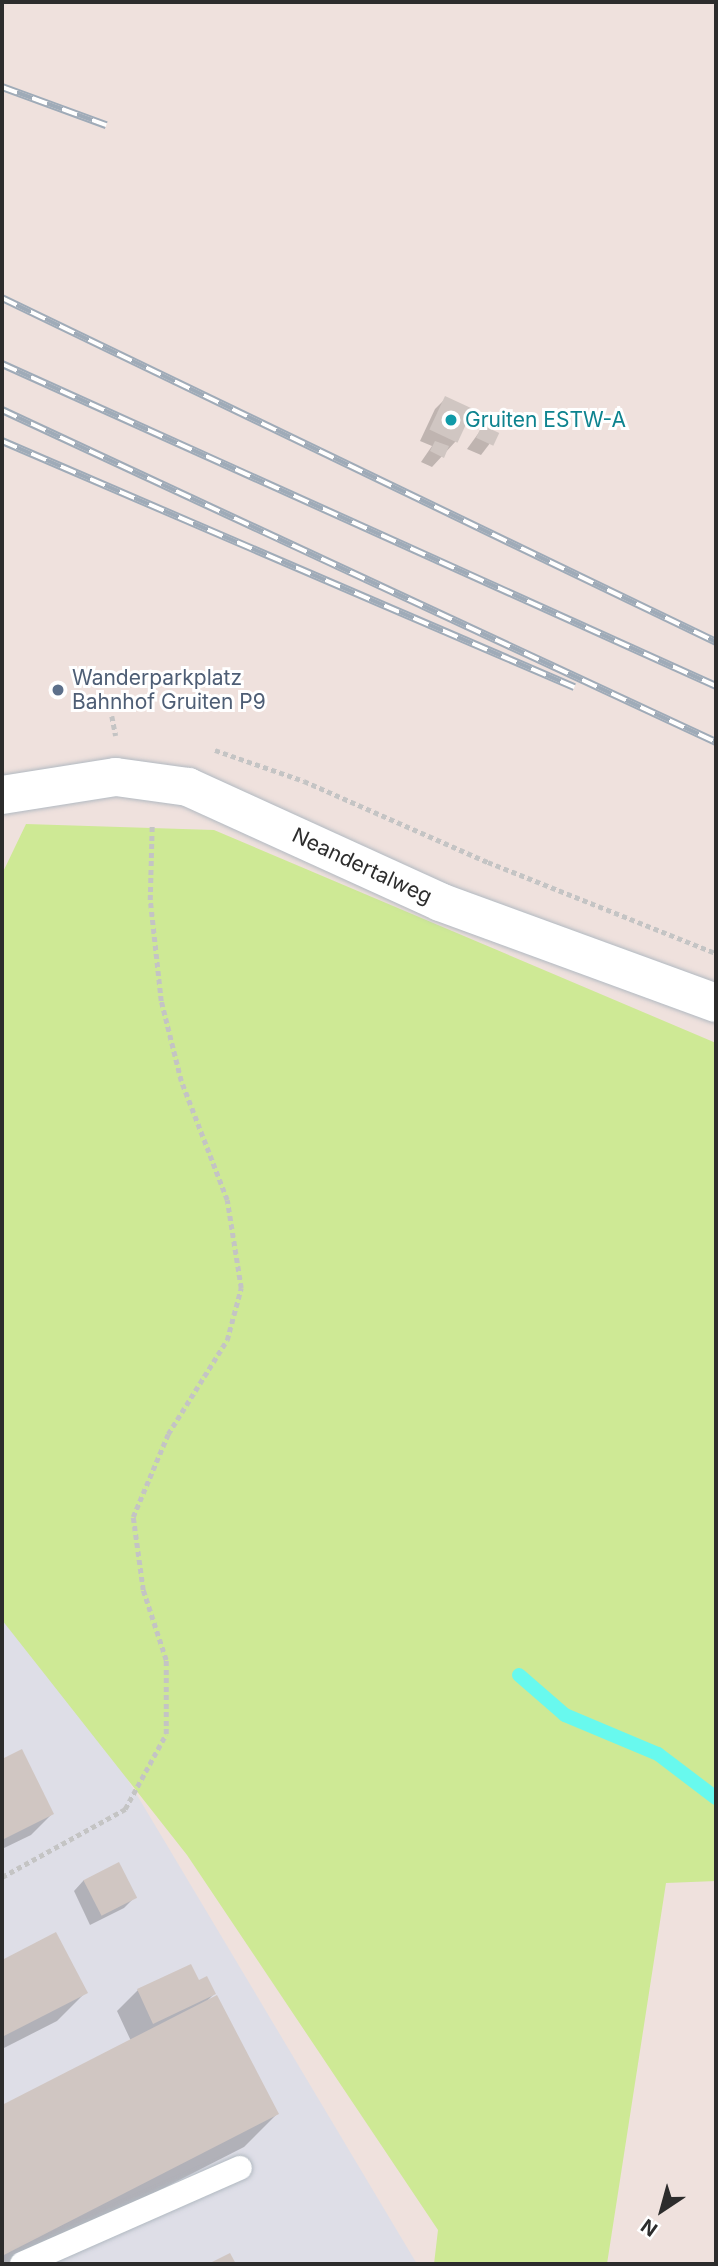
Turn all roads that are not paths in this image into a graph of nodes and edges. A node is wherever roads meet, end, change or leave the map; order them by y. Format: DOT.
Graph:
graph roads {
  1 [pos="2,795"];
  2 [pos="716,1003"];
  3 [pos="240,2168"];
  4 [pos="22,2264"];
  1 -- 2 [label="street, Neandertalweg"];
  3 -- 4 [label="lane"];
}
